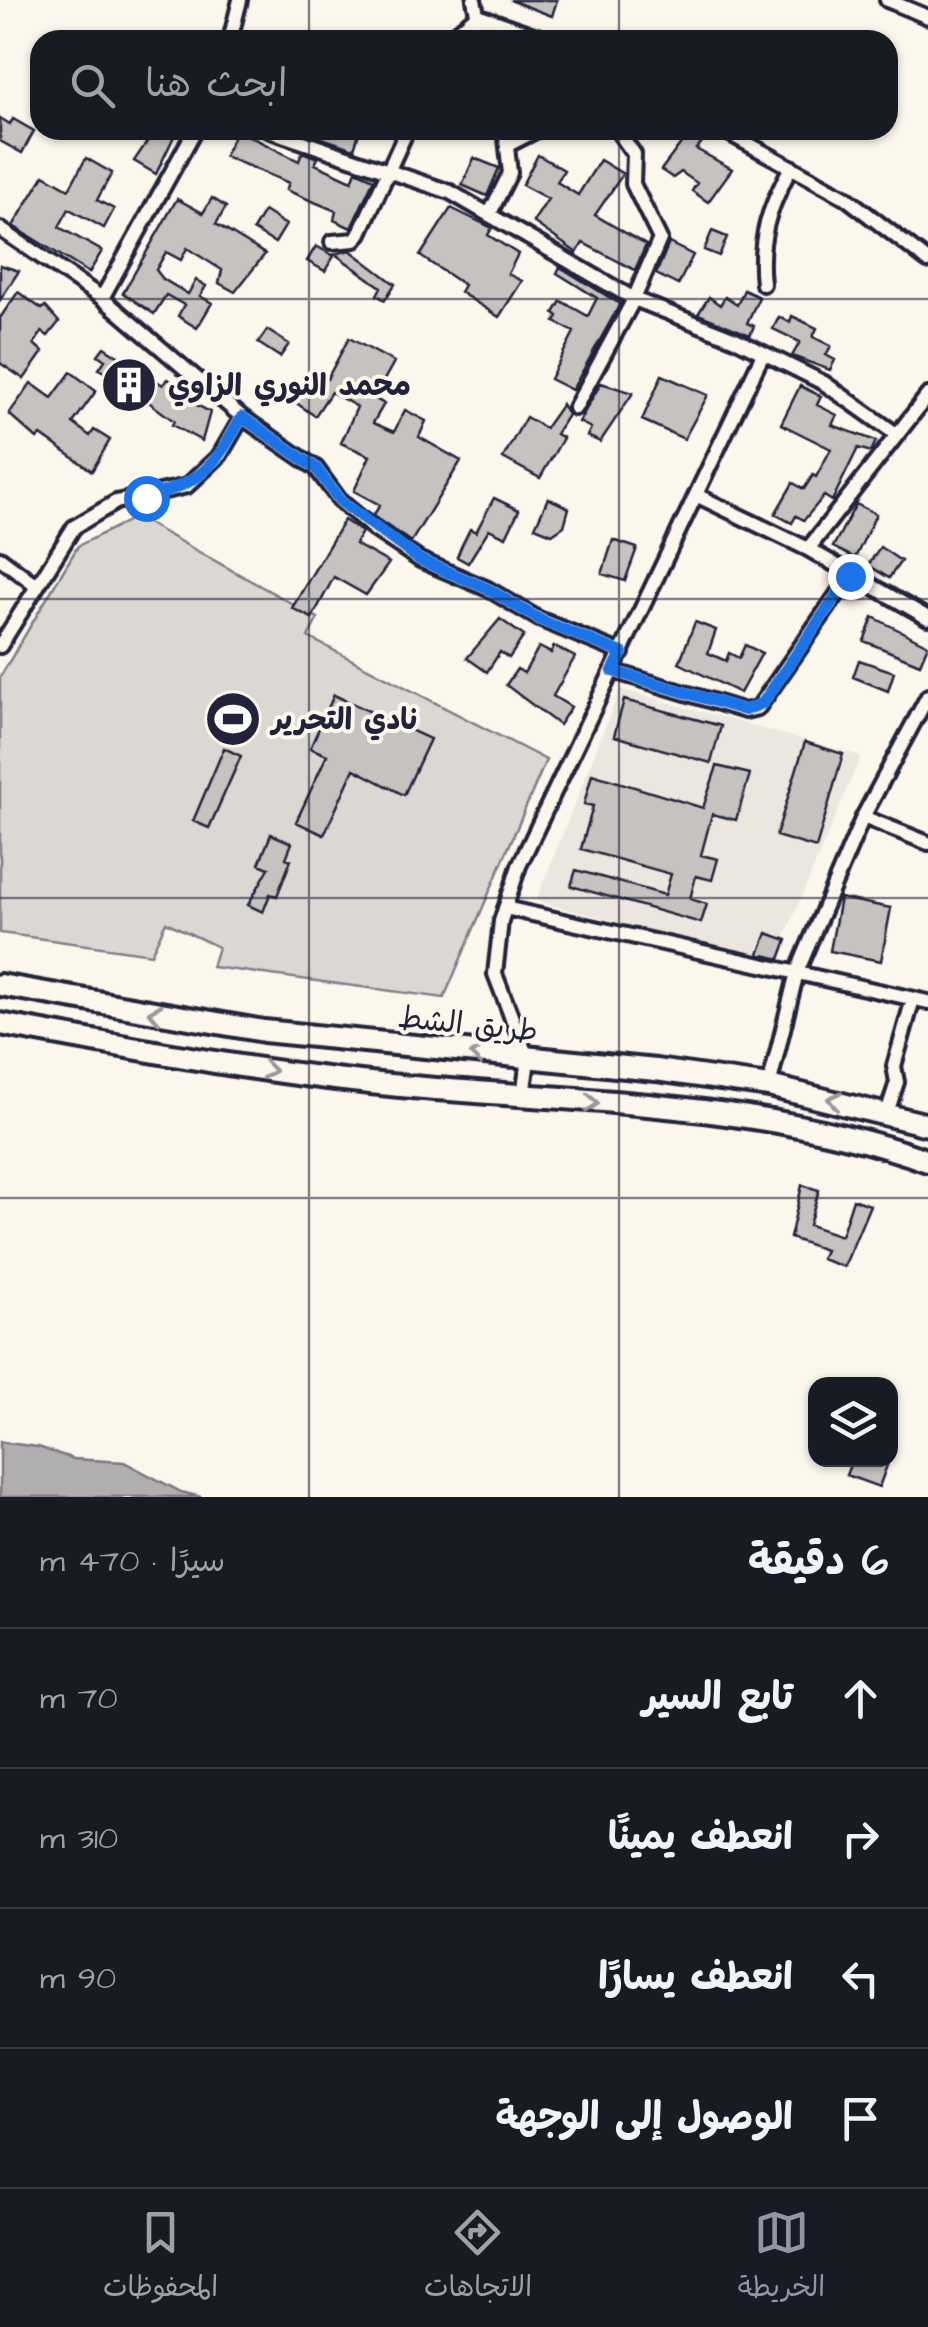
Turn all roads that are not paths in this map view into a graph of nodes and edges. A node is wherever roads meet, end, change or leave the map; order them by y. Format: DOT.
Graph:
graph roads {
  1 [pos="240,0"];
  2 [pos="474,0"];
  3 [pos="887,0"];
  4 [pos="477,15"];
  5 [pos="928,17"];
  6 [pos="232,30"];
  7 [pos="460,30"];
  8 [pos="480,30"];
  9 [pos="520,30"];
  10 [pos="189,140"];
  11 [pos="295,140"];
  12 [pos="403,140"];
  13 [pos="506,140"];
  14 [pos="624,140"];
  15 [pos="741,140"];
  16 [pos="791,167"];
  17 [pos="388,174"];
  18 [pos="489,215"];
  19 [pos="0,229"];
  20 [pos="332,242"];
  21 [pos="928,261"];
  22 [pos="762,284"];
  23 [pos="102,298"];
  24 [pos="634,299"];
  25 [pos="763,354"];
  26 [pos="928,395"];
  27 [pos="576,408"];
  28 [pos="242,417"];
  29 [pos="896,434"];
  30 [pos="696,495"];
  31 [pos="808,549"];
  32 [pos="0,558"];
  33 [pos="850,576"];
  34 [pos="36,585"];
  35 [pos="928,618"];
  36 [pos="0,646"];
  37 [pos="622,653"];
  38 [pos="613,671"];
  39 [pos="928,696"];
  40 [pos="863,817"];
  41 [pos="928,844"];
  42 [pos="506,908"];
  43 [pos="797,972"];
  44 [pos="0,985"];
  45 [pos="921,1000"];
  46 [pos="0,1024"];
  47 [pos="528,1060"];
  48 [pos="769,1086"];
  49 [pos="523,1096"];
  50 [pos="887,1114"];
  51 [pos="928,1125"];
  52 [pos="928,1160"];
  1 -- 6 [label="street"];
  2 -- 4 [label="street"];
  3 -- 5 [label="street"];
  4 -- 7 [label="street"];
  4 -- 8 [label="street"];
  4 -- 9 [label="street"];
  10 -- 23 [label="street"];
  11 -- 17 [label="street"];
  12 -- 17 [label="street"];
  13 -- 18 [label="street"];
  14 -- 24 [label="street"];
  15 -- 16 [label="street"];
  16 -- 21 [label="street"];
  16 -- 22 [label="street"];
  17 -- 18 [label="street"];
  17 -- 20 [label="street"];
  18 -- 24 [label="street"];
  19 -- 23 [label="street"];
  23 -- 28 [label="street"];
  24 -- 25 [label="street"];
  24 -- 27 [label="street"];
  25 -- 29 [label="street"];
  25 -- 30 [label="street"];
  26 -- 29 [label="street"];
  28 -- 34 [label="street"];
  28 -- 37 [label="street"];
  29 -- 31 [label="street"];
  30 -- 31 [label="street"];
  30 -- 37 [label="street"];
  31 -- 33 [label="street"];
  32 -- 34 [label="street"];
  33 -- 35 [label="street"];
  33 -- 38 [label="street"];
  34 -- 36 [label="street"];
  37 -- 38 [label="street"];
  38 -- 42 [label="street"];
  39 -- 40 [label="street"];
  40 -- 41 [label="street"];
  40 -- 43 [label="street"];
  42 -- 43 [label="street"];
  42 -- 47 [label="street"];
  43 -- 45 [label="street"];
  43 -- 48 [label="street"];
  47 -- 44 [label="highway, طريق الشط, one-way"];
  45 -- 50 [label="street"];
  46 -- 49 [label="highway, one-way"];
  47 -- 48 [label="highway, طريق الشط"];
  47 -- 49 [label="street"];
  50 -- 48 [label="highway, طريق الشط, one-way"];
  49 -- 52 [label="highway, one-way"];
  50 -- 51 [label="highway, طريق الشط"];
}
